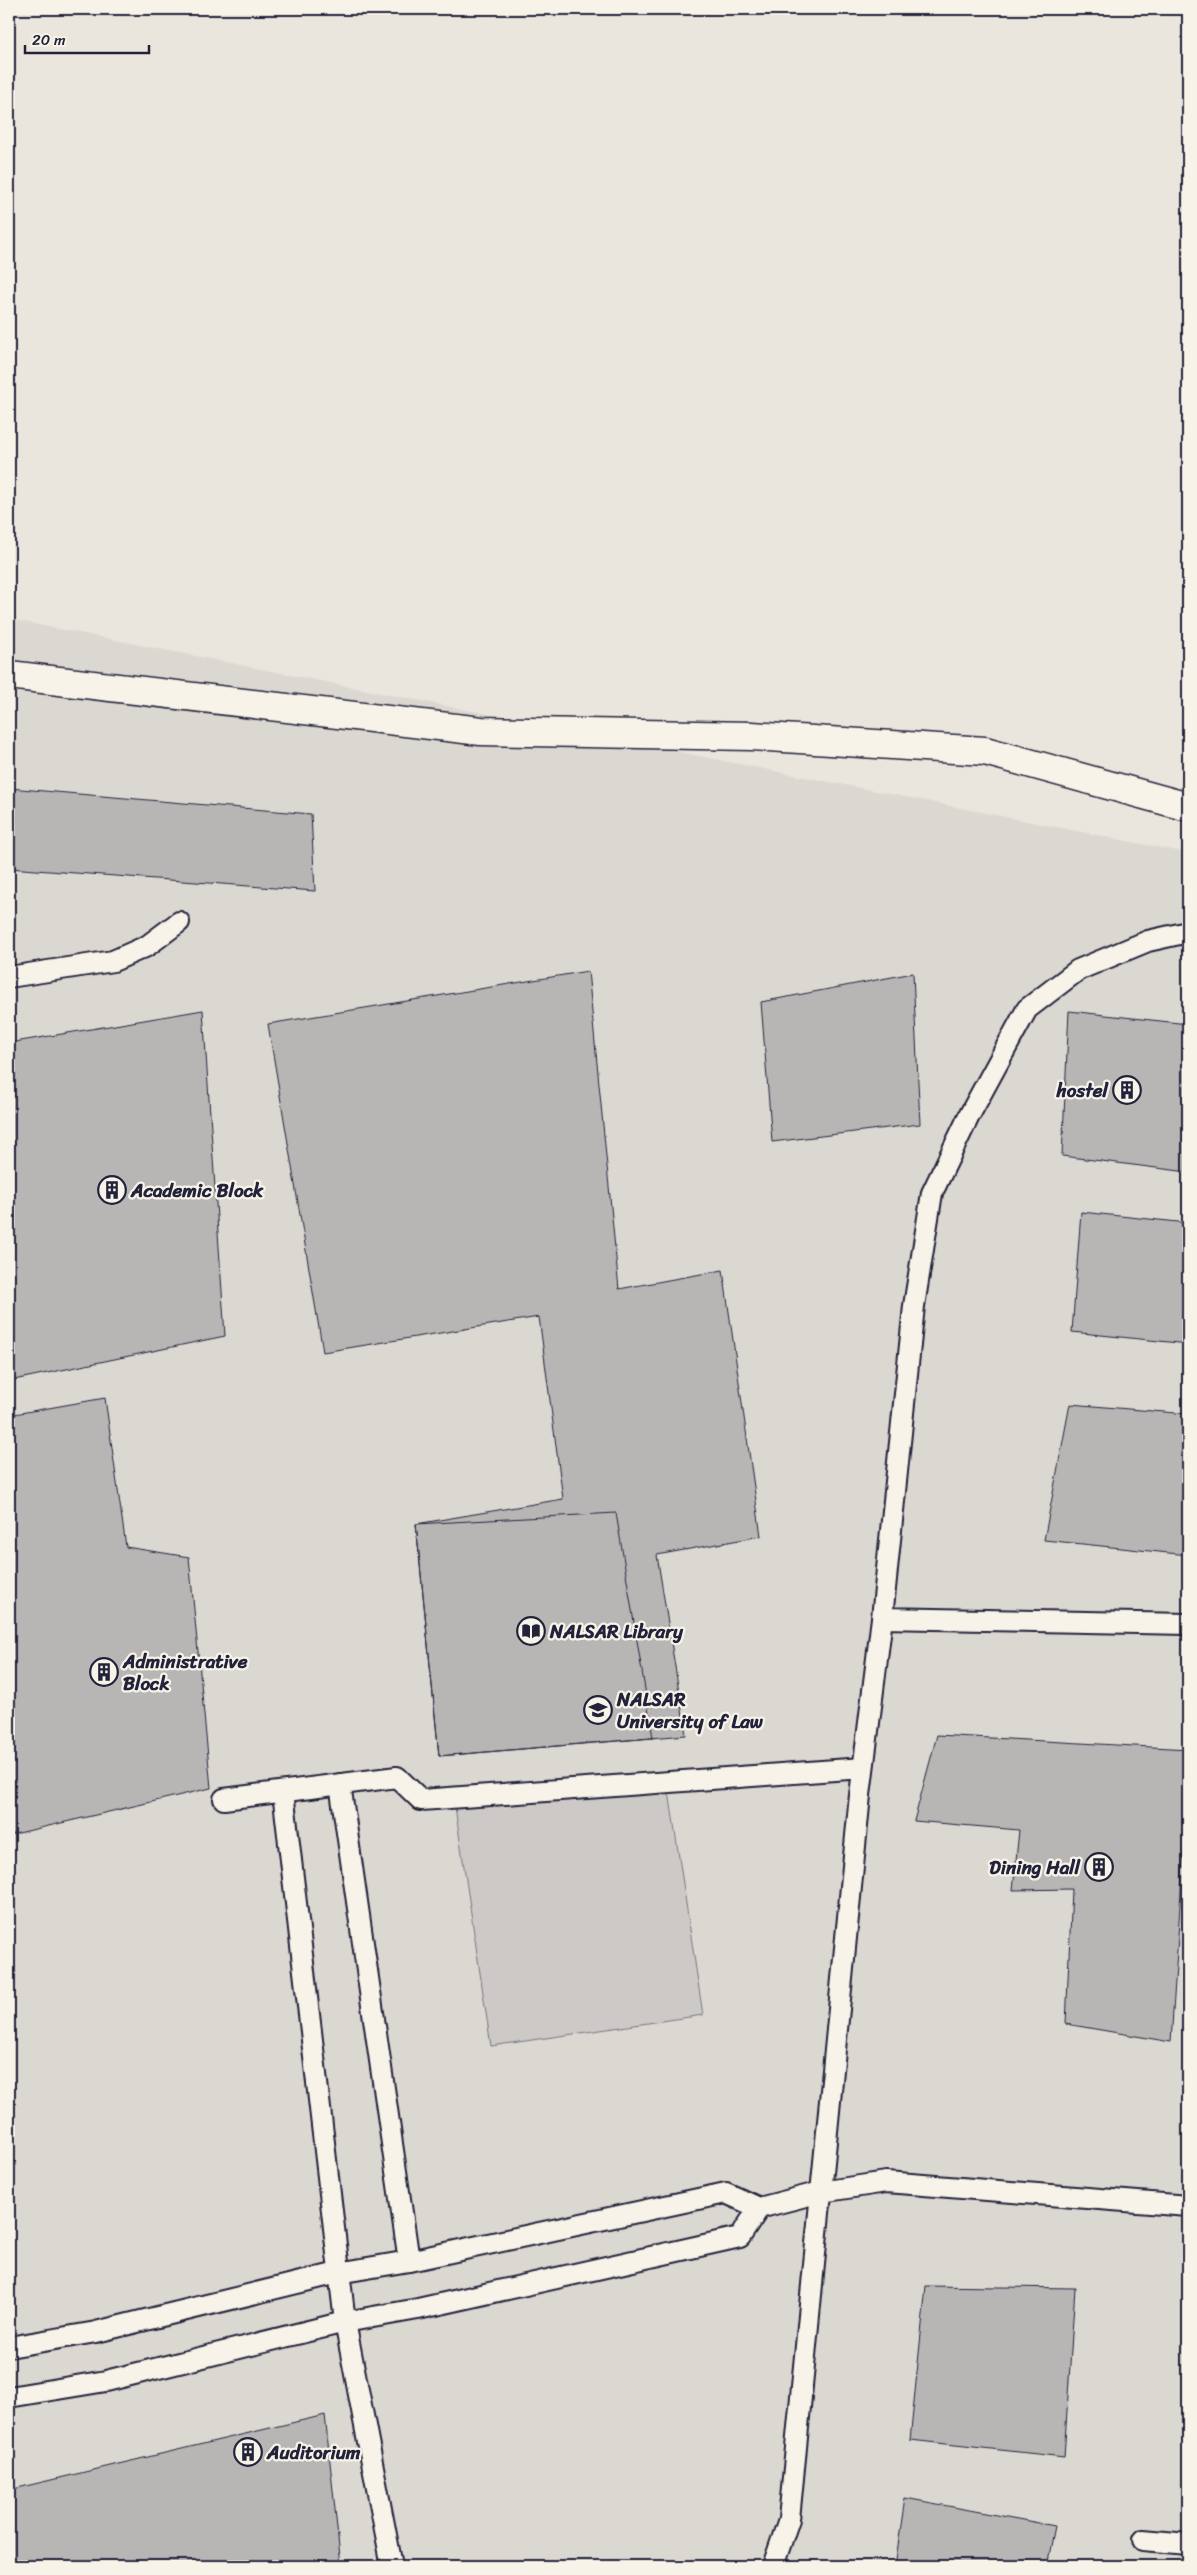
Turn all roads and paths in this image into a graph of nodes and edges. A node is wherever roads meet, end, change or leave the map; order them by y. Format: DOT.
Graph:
graph roads {
  1 [pos="9,675"];
  2 [pos="1188,807"];
  3 [pos="179,922"];
  4 [pos="1188,932"];
  5 [pos="9,977"];
  6 [pos="882,1618"];
  7 [pos="1188,1624"];
  8 [pos="863,1768"];
  9 [pos="340,1784"];
  10 [pos="283,1792"];
  11 [pos="224,1799"];
  12 [pos="821,2192"];
  13 [pos="1188,2206"];
  14 [pos="759,2208"];
  15 [pos="409,2261"];
  16 [pos="338,2273"];
  17 [pos="345,2322"];
  18 [pos="9,2347"];
  19 [pos="9,2397"];
  20 [pos="1142,2540"];
  21 [pos="1188,2544"];
  22 [pos="392,2566"];
  23 [pos="773,2566"];
  1 -- 2 [label="street"];
  3 -- 5 [label="lane"];
  4 -- 6 [label="lane"];
  6 -- 7 [label="lane"];
  6 -- 8 [label="lane"];
  8 -- 9 [label="lane"];
  8 -- 12 [label="lane"];
  9 -- 10 [label="lane"];
  9 -- 15 [label="lane"];
  10 -- 11 [label="lane"];
  10 -- 16 [label="lane"];
  12 -- 13 [label="lane"];
  12 -- 14 [label="lane"];
  12 -- 23 [label="lane"];
  14 -- 15 [label="lane"];
  14 -- 17 [label="lane"];
  15 -- 16 [label="lane"];
  16 -- 17 [label="lane"];
  16 -- 18 [label="lane"];
  17 -- 19 [label="lane"];
  17 -- 22 [label="lane"];
  20 -- 21 [label="lane"];
}
